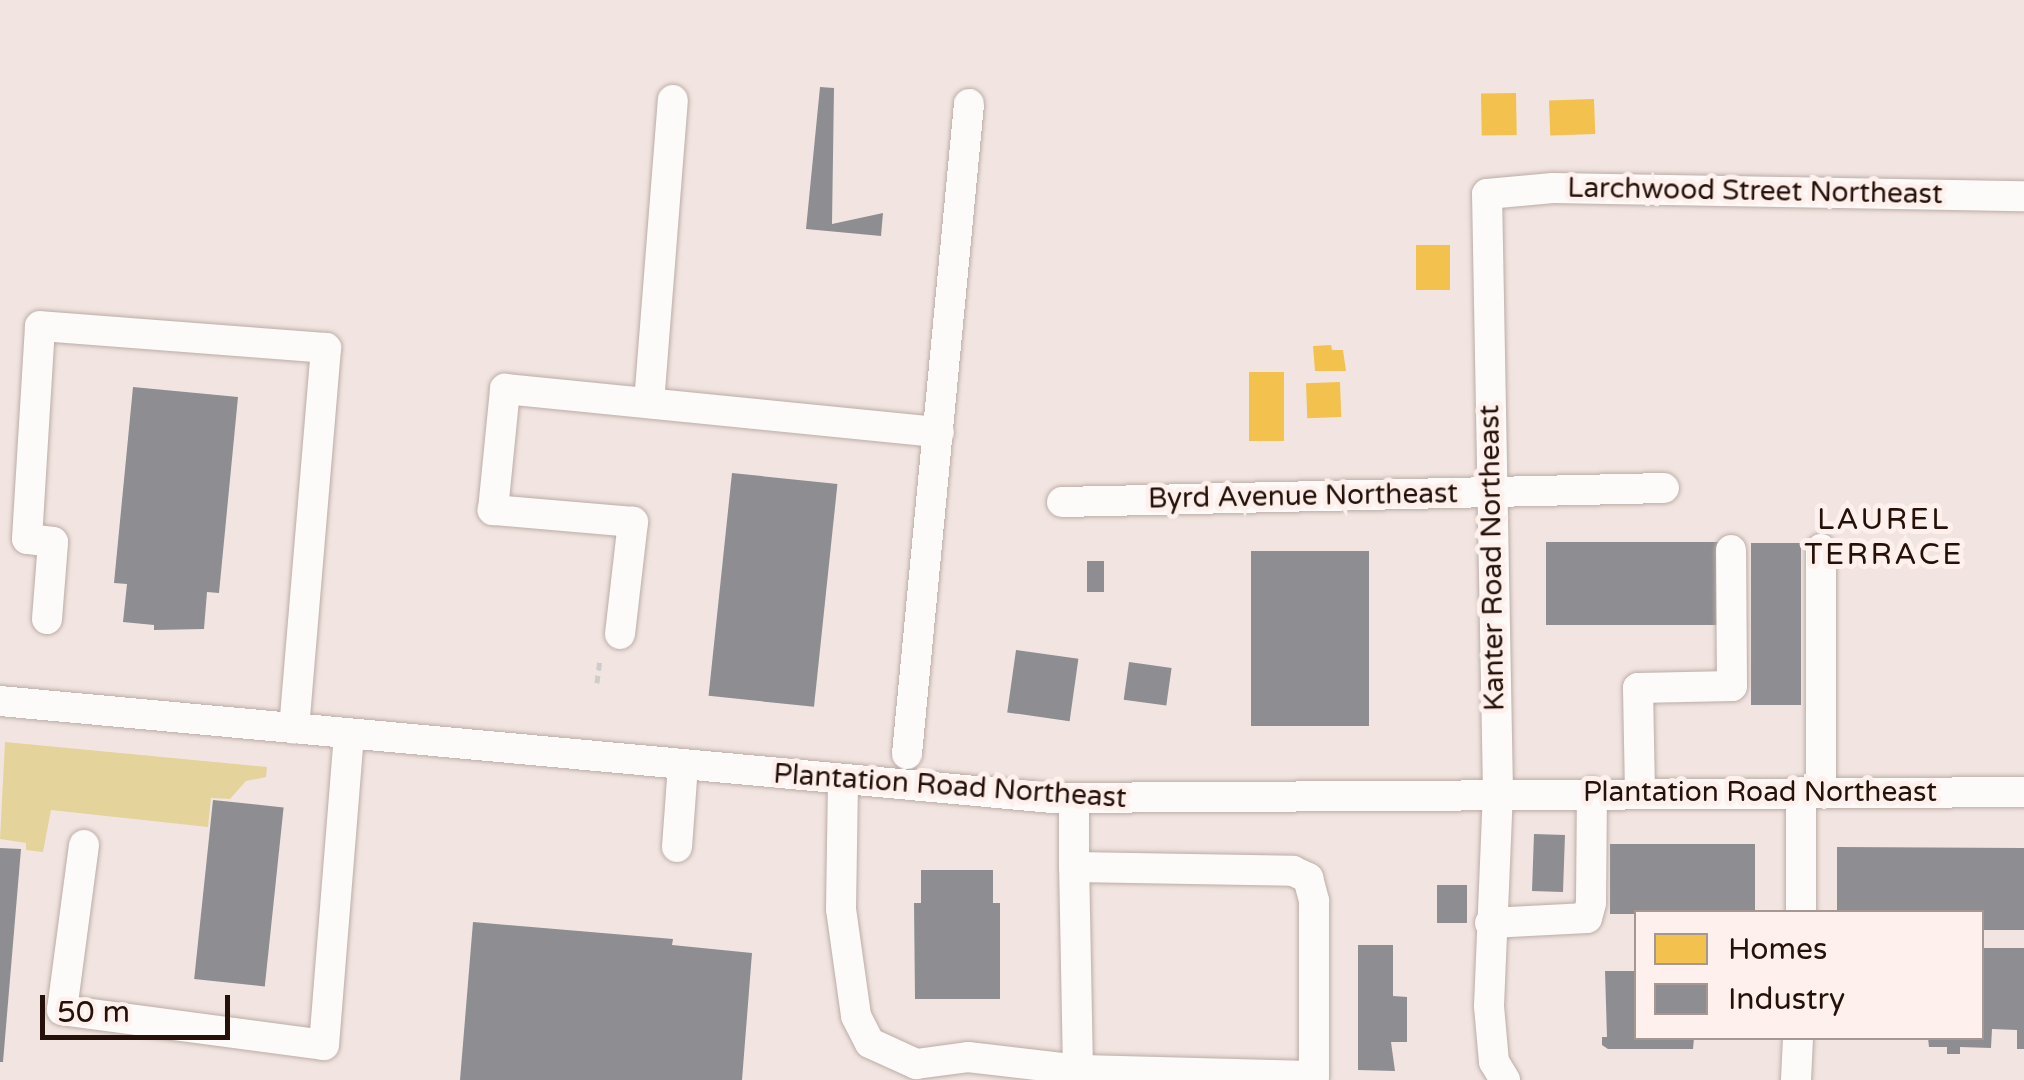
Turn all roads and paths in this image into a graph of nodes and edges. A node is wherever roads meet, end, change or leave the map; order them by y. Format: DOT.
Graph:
graph roads {
  1 [pos="673,100"];
  2 [pos="969,104"];
  3 [pos="1487,194"];
  4 [pos="2024,196"];
  5 [pos="649,403"];
  6 [pos="939,432"];
  7 [pos="1664,488"];
  8 [pos="1490,492"];
  9 [pos="1062,502"];
  10 [pos="1821,549"];
  11 [pos="1731,550"];
  12 [pos="47,619"];
  13 [pos="620,634"];
  14 [pos="600,660"];
  15 [pos="597,684"];
  16 [pos="0,701"];
  17 [pos="294,729"];
  18 [pos="349,734"];
  19 [pos="906,754"];
  20 [pos="684,766"];
  21 [pos="842,782"];
  22 [pos="1498,792"];
  23 [pos="1592,792"];
  24 [pos="1640,792"];
  25 [pos="1811,792"];
  26 [pos="2024,792"];
  27 [pos="1074,798"];
  28 [pos="84,845"];
  29 [pos="677,848"];
  30 [pos="1074,866"];
  31 [pos="1802,910"];
  32 [pos="1490,923"];
  33 [pos="1798,1040"];
  34 [pos="1078,1070"];
  35 [pos="1505,1080"];
  36 [pos="1796,1080"];
  1 -- 5 [label="street"];
  2 -- 6 [label="street"];
  3 -- 4 [label="street, Larchwood Street Northeast"];
  3 -- 8 [label="street, Kanter Road Northeast"];
  5 -- 6 [label="street"];
  5 -- 13 [label="street"];
  6 -- 19 [label="street"];
  7 -- 8 [label="street, Byrd Avenue Northeast"];
  8 -- 9 [label="street, Byrd Avenue Northeast"];
  8 -- 22 [label="street, Kanter Road Northeast"];
  10 -- 25 [label="street"];
  11 -- 24 [label="street"];
  12 -- 17 [label="street"];
  14 -- 15 [label="path"];
  16 -- 17 [label="street, Plantation Road Northeast"];
  17 -- 18 [label="street, Plantation Road Northeast"];
  18 -- 20 [label="street, Plantation Road Northeast"];
  18 -- 28 [label="street"];
  20 -- 21 [label="street, Plantation Road Northeast"];
  20 -- 29 [label="street"];
  21 -- 27 [label="street, Plantation Road Northeast"];
  21 -- 34 [label="street"];
  22 -- 23 [label="street, Plantation Road Northeast"];
  22 -- 27 [label="street, Plantation Road Northeast"];
  22 -- 32 [label="street, Kanter Road Northeast"];
  23 -- 24 [label="street, Plantation Road Northeast"];
  23 -- 32 [label="street"];
  24 -- 25 [label="street, Plantation Road Northeast"];
  25 -- 26 [label="street, Plantation Road Northeast"];
  25 -- 31 [label="street"];
  27 -- 30 [label="street"];
  30 -- 34 [label="street"];
  30 -- 34 [label="street"];
  32 -- 35 [label="street, Kanter Road Northeast"];
  33 -- 36 [label="street"];
}
